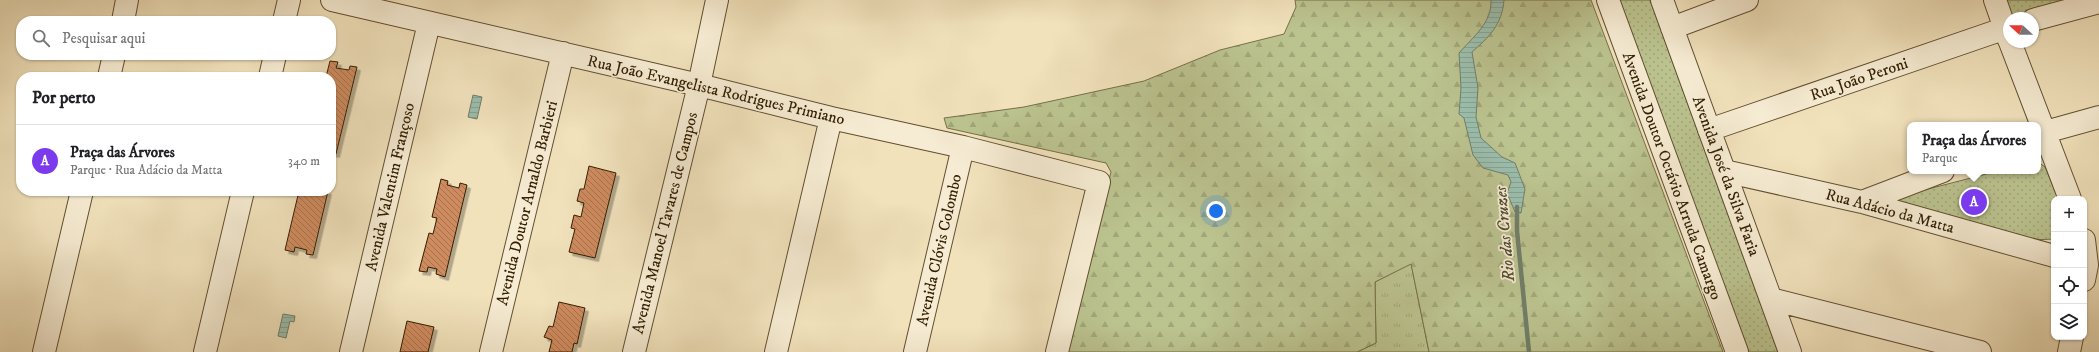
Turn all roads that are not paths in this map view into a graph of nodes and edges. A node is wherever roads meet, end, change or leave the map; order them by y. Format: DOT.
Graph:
graph roads {
  1 [pos="128,0"];
  2 [pos="289,0"];
  3 [pos="332,0"];
  4 [pos="716,0"];
  5 [pos="1608,0"];
  6 [pos="1662,0"];
  7 [pos="1748,0"];
  8 [pos="1995,0"];
  9 [pos="2099,2"];
  10 [pos="123,16"];
  11 [pos="285,16"];
  12 [pos="2039,18"];
  13 [pos="2003,21"];
  14 [pos="429,22"];
  15 [pos="1672,28"];
  16 [pos="2003,36"];
  17 [pos="2013,48"];
  18 [pos="563,54"];
  19 [pos="113,60"];
  20 [pos="275,60"];
  21 [pos="110,72"];
  22 [pos="271,72"];
  23 [pos="699,85"];
  24 [pos="2099,117"];
  25 [pos="831,118"];
  26 [pos="2038,122"];
  27 [pos="1709,130"];
  28 [pos="2042,133"];
  29 [pos="963,147"];
  30 [pos="1724,171"];
  31 [pos="1935,174"];
  32 [pos="81,196"];
  33 [pos="242,196"];
  34 [pos="2069,196"];
  35 [pos="1862,202"];
  36 [pos="2099,232"];
  37 [pos="2087,234"];
  38 [pos="2051,255"];
  39 [pos="2087,257"];
  40 [pos="2089,269"];
  41 [pos="1771,299"];
  42 [pos="2071,340"];
  43 [pos="44,352"];
  44 [pos="205,352"];
  45 [pos="351,352"];
  46 [pos="491,352"];
  47 [pos="634,352"];
  48 [pos="776,352"];
  49 [pos="915,352"];
  50 [pos="1058,352"];
  51 [pos="1737,352"];
  52 [pos="1790,352"];
  53 [pos="1980,352"];
  54 [pos="2069,352"];
  1 -- 10 [label="street"];
  2 -- 11 [label="street"];
  3 -- 14 [label="street, Rua João Evangelista Rodrigues Primiano"];
  4 -- 23 [label="street, Avenida Manoel Tavares de Campos"];
  5 -- 51 [label="street, Avenida Doutor Octávio Arruda Camargo"];
  6 -- 15 [label="street, Avenida José da Silva Faria"];
  7 -- 15 [label="street"];
  8 -- 13 [label="street"];
  9 -- 12 [label="street"];
  14 -- 18 [label="street, Rua João Evangelista Rodrigues Primiano"];
  14 -- 45 [label="street, Avenida Valentim Françoso"];
  15 -- 27 [label="street, Avenida José da Silva Faria"];
  16 -- 27 [label="street, Rua João Peroni"];
  17 -- 26 [label="street"];
  18 -- 23 [label="street, Rua João Evangelista Rodrigues Primiano"];
  18 -- 46 [label="street, Avenida Doutor Arnaldo Barbieri"];
  19 -- 21 [label="street"];
  20 -- 22 [label="street"];
  23 -- 25 [label="street, Rua João Evangelista Rodrigues Primiano"];
  23 -- 47 [label="street, Avenida Manoel Tavares de Campos"];
  24 -- 28 [label="street"];
  25 -- 29 [label="street, Rua João Evangelista Rodrigues Primiano"];
  25 -- 48 [label="street"];
  27 -- 30 [label="street, Avenida José da Silva Faria"];
  28 -- 34 [label="street"];
  29 -- 49 [label="street, Avenida Clóvis Colombo"];
  29 -- 50 [label="street, Rua João Evangelista Rodrigues Primiano"];
  30 -- 35 [label="street, Rua Adácio da Matta"];
  30 -- 41 [label="street, Avenida José da Silva Faria"];
  31 -- 35 [label="street"];
  32 -- 43 [label="street"];
  33 -- 44 [label="street"];
  35 -- 38 [label="street, Rua Adácio da Matta"];
  36 -- 37 [label="street"];
  39 -- 40 [label="street"];
  41 -- 52 [label="street, Avenida José da Silva Faria"];
  41 -- 53 [label="street"];
  42 -- 54 [label="street"];
}
